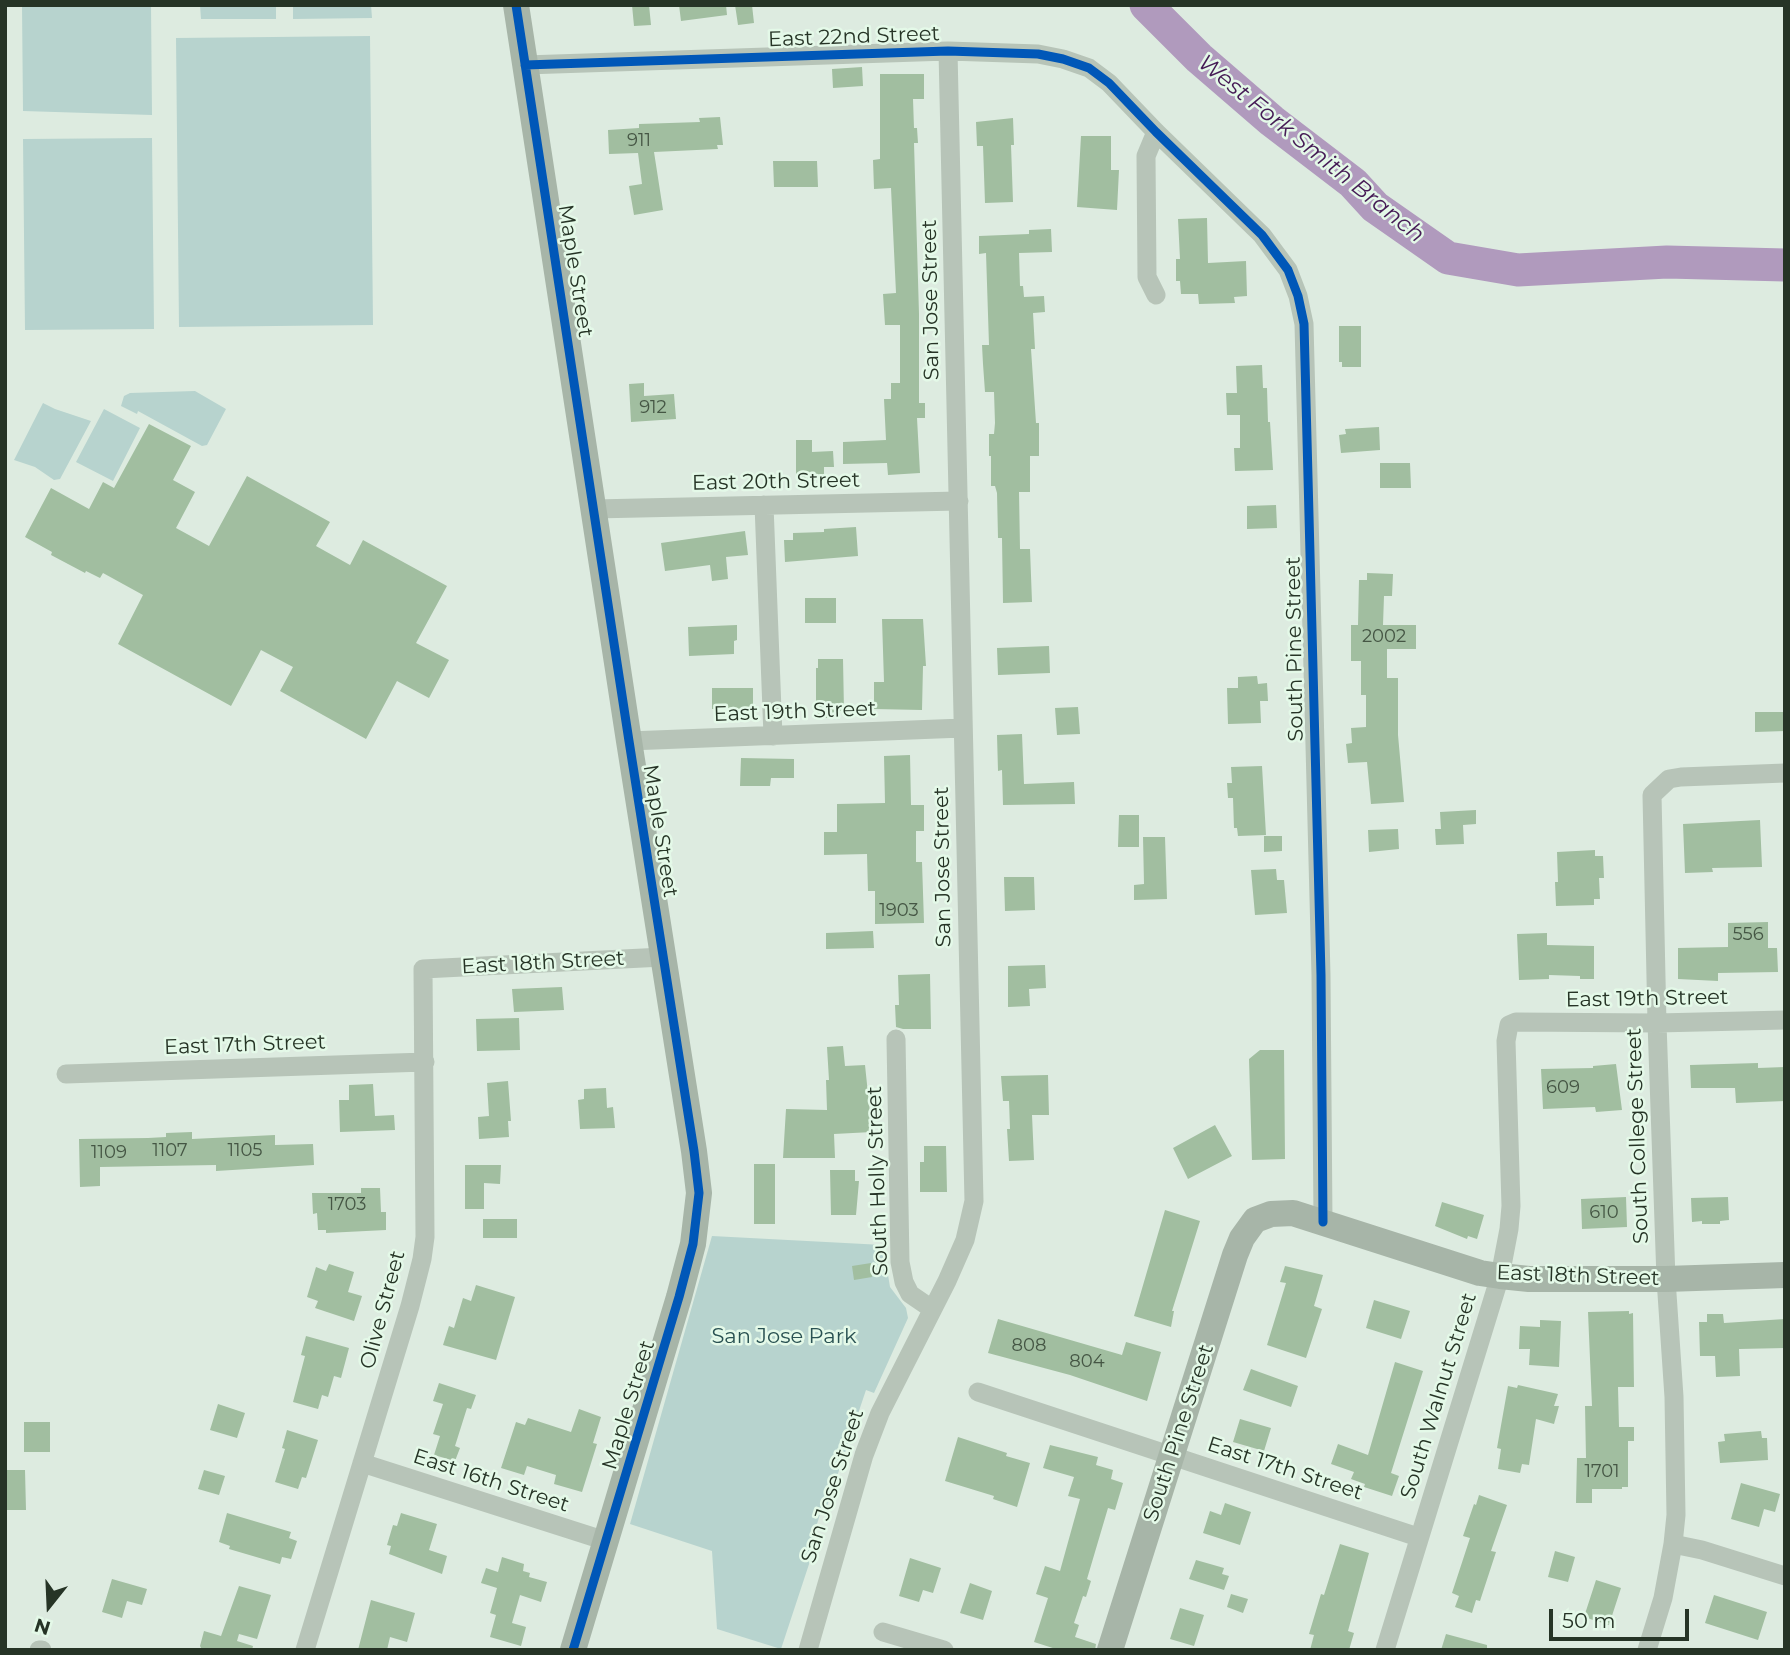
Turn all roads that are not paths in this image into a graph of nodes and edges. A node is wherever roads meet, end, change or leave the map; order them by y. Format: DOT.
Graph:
graph roads {
  1 [pos="516,5"];
  2 [pos="948,51"];
  3 [pos="525,65"];
  4 [pos="1156,132"];
  5 [pos="1156,295"];
  6 [pos="959,501"];
  7 [pos="764,505"];
  8 [pos="594,509"];
  9 [pos="962,728"];
  10 [pos="773,736"];
  11 [pos="629,741"];
  12 [pos="1785,773"];
  13 [pos="663,957"];
  14 [pos="423,970"];
  15 [pos="1785,1020"];
  16 [pos="1657,1023"];
  17 [pos="1509,1025"];
  18 [pos="896,1039"];
  19 [pos="425,1062"];
  20 [pos="66,1074"];
  21 [pos="1255,1220"];
  22 [pos="1324,1222"];
  23 [pos="1785,1275"];
  24 [pos="1500,1276"];
  25 [pos="1666,1279"];
  26 [pos="932,1309"];
  27 [pos="978,1392"];
  28 [pos="1172,1455"];
  29 [pos="362,1463"];
  30 [pos="1418,1537"];
  31 [pos="606,1541"];
  32 [pos="1673,1544"];
  33 [pos="1785,1576"];
  34 [pos="883,1632"];
  35 [pos="305,1650"];
  36 [pos="573,1650"];
  37 [pos="808,1650"];
  38 [pos="944,1650"];
  39 [pos="1110,1650"];
  40 [pos="1385,1650"];
  41 [pos="1647,1650"];
  1 -- 3 [label="street, Maple Street"];
  2 -- 3 [label="street, East 22nd Street"];
  2 -- 4 [label="street, East 22nd Street"];
  2 -- 6 [label="street, San Jose Street"];
  3 -- 8 [label="street, Maple Street"];
  4 -- 5 [label="street"];
  4 -- 22 [label="street, South Pine Street"];
  6 -- 7 [label="street, East 20th Street"];
  6 -- 9 [label="street, San Jose Street"];
  7 -- 8 [label="street, East 20th Street"];
  7 -- 10 [label="street"];
  8 -- 11 [label="street, Maple Street"];
  9 -- 10 [label="street, East 19th Street"];
  9 -- 26 [label="street, San Jose Street"];
  10 -- 11 [label="street, East 19th Street"];
  11 -- 13 [label="street, Maple Street"];
  12 -- 16 [label="street, South College Street"];
  13 -- 14 [label="street, East 18th Street"];
  13 -- 31 [label="street, Maple Street"];
  14 -- 19 [label="street, Olive Street"];
  15 -- 16 [label="street, East 19th Street"];
  16 -- 17 [label="street, East 19th Street"];
  16 -- 25 [label="street, South College Street"];
  17 -- 24 [label="street, South Walnut Street"];
  18 -- 26 [label="street, South Holly Street"];
  19 -- 20 [label="street, East 17th Street"];
  19 -- 29 [label="street, Olive Street"];
  21 -- 22 [label="street, East 18th Street"];
  21 -- 28 [label="street, South Pine Street"];
  22 -- 24 [label="street, East 18th Street"];
  23 -- 25 [label="street, East 18th Street"];
  24 -- 25 [label="street, East 18th Street"];
  24 -- 30 [label="street, South Walnut Street"];
  25 -- 32 [label="street, South College Street"];
  26 -- 37 [label="street, San Jose Street"];
  27 -- 28 [label="street, East 17th Street"];
  28 -- 30 [label="street, East 17th Street"];
  28 -- 39 [label="street, South Pine Street"];
  29 -- 31 [label="street, East 16th Street"];
  29 -- 35 [label="street, Olive Street"];
  30 -- 40 [label="street, South Walnut Street"];
  31 -- 36 [label="street, Maple Street"];
  32 -- 33 [label="street"];
  32 -- 41 [label="street, South College Street"];
  34 -- 38 [label="street"];
}
